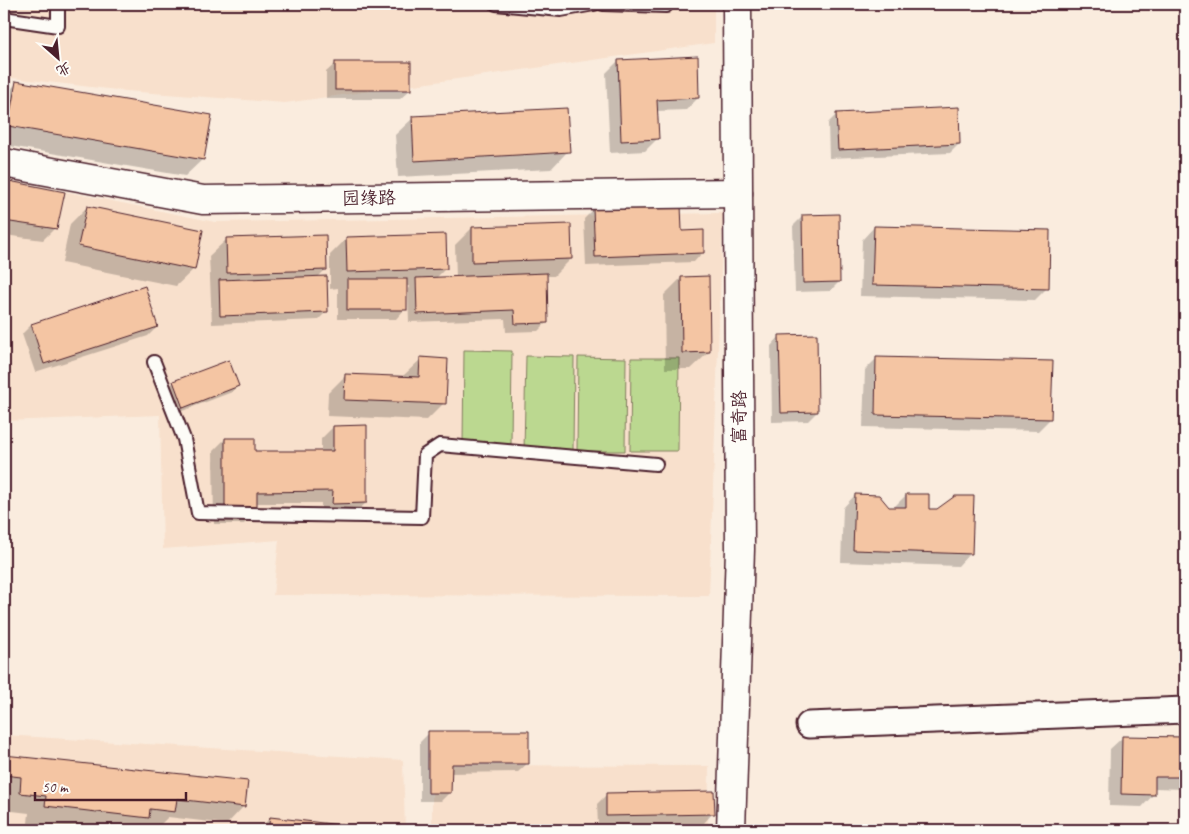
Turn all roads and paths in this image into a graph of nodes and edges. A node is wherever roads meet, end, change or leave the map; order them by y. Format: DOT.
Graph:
graph roads {
  1 [pos="58,4"];
  2 [pos="496,4"];
  3 [pos="594,4"];
  4 [pos="603,4"];
  5 [pos="737,4"];
  6 [pos="666,6"];
  7 [pos="4,18"];
  8 [pos="4,163"];
  9 [pos="738,193"];
  10 [pos="154,362"];
  11 [pos="656,464"];
  12 [pos="1185,710"];
  13 [pos="808,725"];
  14 [pos="731,830"];
  1 -- 7 [label="lane"];
  2 -- 3 [label="lane"];
  4 -- 6 [label="lane"];
  5 -- 9 [label="street, 富奇路"];
  8 -- 9 [label="street, 园缘路"];
  9 -- 14 [label="street, 富奇路"];
  10 -- 11 [label="lane"];
  12 -- 13 [label="street"];
}
